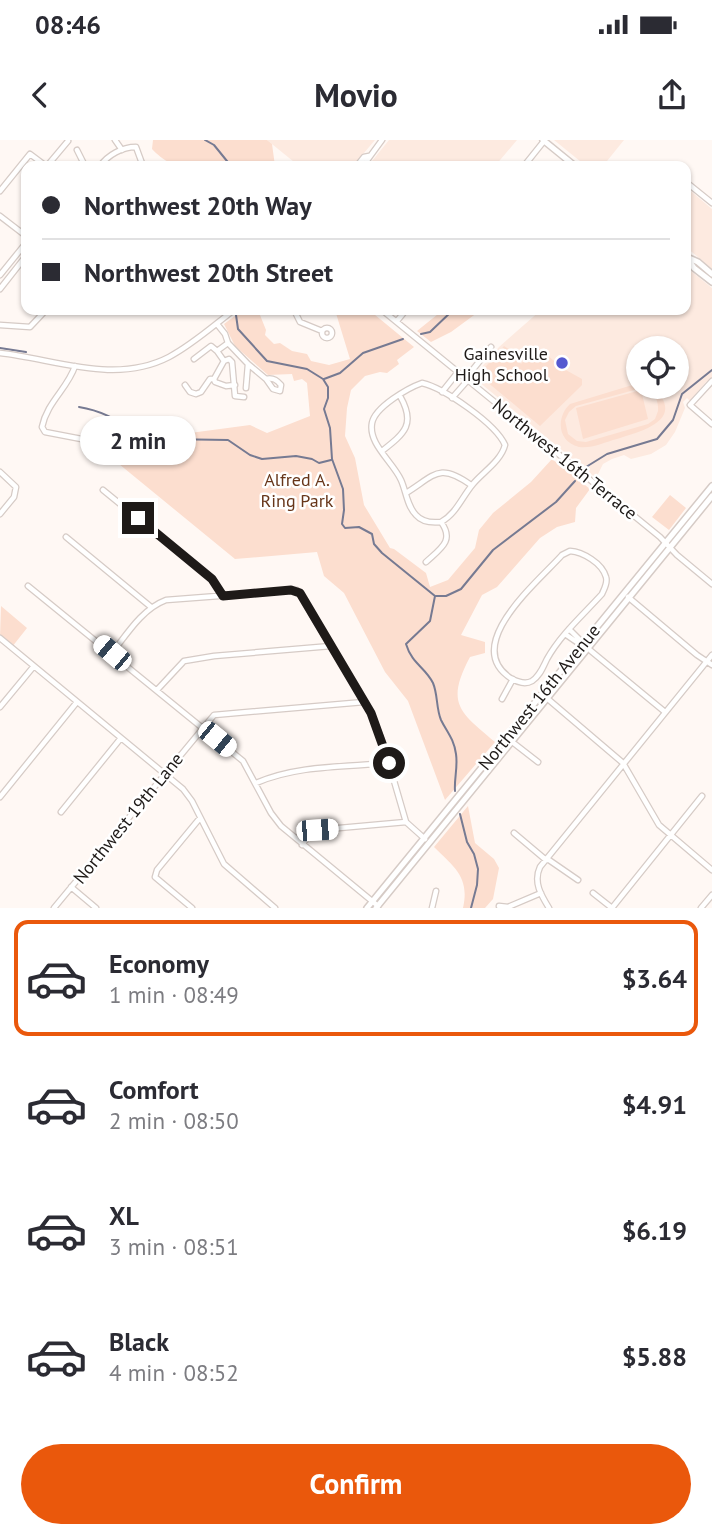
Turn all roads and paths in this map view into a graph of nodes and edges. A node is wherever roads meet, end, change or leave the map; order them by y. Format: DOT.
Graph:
graph roads {
  1 [pos="116,140"];
  2 [pos="383,140"];
  3 [pos="68,141"];
  4 [pos="543,141"];
  5 [pos="77,150"];
  6 [pos="122,150"];
  7 [pos="370,155"];
  8 [pos="24,161"];
  9 [pos="39,161"];
  10 [pos="50,161"];
  11 [pos="82,161"];
  12 [pos="105,161"];
  13 [pos="141,161"];
  14 [pos="361,161"];
  15 [pos="366,161"];
  16 [pos="528,161"];
  17 [pos="569,161"];
  18 [pos="21,165"];
  19 [pos="691,186"];
  20 [pos="0,191"];
  21 [pos="712,204"];
  22 [pos="0,216"];
  23 [pos="21,232"];
  24 [pos="21,249"];
  25 [pos="691,259"];
  26 [pos="21,262"];
  27 [pos="691,263"];
  28 [pos="0,275"];
  29 [pos="712,278"];
  30 [pos="0,289"];
  31 [pos="42,315"];
  32 [pos="228,315"];
  33 [pos="296,315"];
  34 [pos="389,315"];
  35 [pos="402,315"];
  36 [pos="397,321"];
  37 [pos="217,324"];
  38 [pos="0,325"];
  39 [pos="322,331"];
  40 [pos="228,343"];
  41 [pos="491,347"];
  42 [pos="217,351"];
  43 [pos="0,353"];
  44 [pos="239,357"];
  45 [pos="194,359"];
  46 [pos="224,361"];
  47 [pos="232,362"];
  48 [pos="248,364"];
  49 [pos="75,366"];
  50 [pos="457,372"];
  51 [pos="214,379"];
  52 [pos="266,379"];
  53 [pos="467,379"];
  54 [pos="712,381"];
  55 [pos="185,385"];
  56 [pos="235,385"];
  57 [pos="246,387"];
  58 [pos="442,392"];
  59 [pos="400,396"];
  60 [pos="244,397"];
  61 [pos="452,398"];
  62 [pos="712,424"];
  63 [pos="123,447"];
  64 [pos="382,451"];
  65 [pos="0,472"];
  66 [pos="471,485"];
  67 [pos="712,486"];
  68 [pos="103,491"];
  69 [pos="406,493"];
  70 [pos="712,496"];
  71 [pos="0,514"];
  72 [pos="441,522"];
  73 [pos="66,537"];
  74 [pos="668,545"];
  75 [pos="426,562"];
  76 [pos="712,584"];
  77 [pos="28,586"];
  78 [pos="223,596"];
  79 [pos="626,596"];
  80 [pos="151,607"];
  81 [pos="567,631"];
  82 [pos="0,638"];
  83 [pos="582,644"];
  84 [pos="331,646"];
  85 [pos="588,648"];
  86 [pos="112,653"];
  87 [pos="712,655"];
  88 [pos="709,663"];
  89 [pos="34,666"];
  90 [pos="513,679"];
  91 [pos="157,691"];
  92 [pos="542,694"];
  93 [pos="502,699"];
  94 [pos="548,699"];
  95 [pos="77,702"];
  96 [pos="363,702"];
  97 [pos="0,707"];
  98 [pos="665,712"];
  99 [pos="202,727"];
  100 [pos="121,738"];
  101 [pos="509,739"];
  102 [pos="538,762"];
  103 [pos="389,763"];
  104 [pos="623,763"];
  105 [pos="165,773"];
  106 [pos="256,783"];
  107 [pos="465,788"];
  108 [pos="470,793"];
  109 [pos="702,796"];
  110 [pos="0,797"];
  111 [pos="61,812"];
  112 [pos="200,818"];
  113 [pos="406,822"];
  114 [pos="514,832"];
  115 [pos="670,836"];
  116 [pos="427,840"];
  117 [pos="302,845"];
  118 [pos="546,860"];
  119 [pos="712,870"];
  120 [pos="578,880"];
  121 [pos="71,887"];
  122 [pos="436,891"];
  123 [pos="593,893"];
  124 [pos="541,894"];
  125 [pos="712,895"];
  126 [pos="375,905"];
  127 [pos="499,906"];
  128 [pos="54,908"];
  129 [pos="96,908"];
  130 [pos="192,908"];
  131 [pos="275,908"];
  132 [pos="367,908"];
  133 [pos="432,908"];
  134 [pos="549,908"];
  135 [pos="612,908"];
  136 [pos="701,908"];
  1 -- 6 [label="street"];
  2 -- 7 [label="street"];
  3 -- 10 [label="street"];
  4 -- 16 [label="street"];
  4 -- 17 [label="main road"];
  5 -- 11 [label="street"];
  6 -- 12 [label="street"];
  6 -- 13 [label="street"];
  7 -- 14 [label="street"];
  7 -- 15 [label="street"];
  8 -- 9 [label="street"];
  18 -- 20 [label="street"];
  19 -- 21 [label="street"];
  22 -- 23 [label="street"];
  24 -- 28 [label="street"];
  25 -- 29 [label="main road"];
  26 -- 30 [label="street"];
  27 -- 29 [label="main road"];
  31 -- 38 [label="street"];
  32 -- 37 [label="street"];
  33 -- 39 [label="street"];
  34 -- 36 [label="street, Northwest 16th Terrace"];
  35 -- 36 [label="street"];
  36 -- 50 [label="street, Northwest 16th Terrace"];
  37 -- 40 [label="street"];
  37 -- 49 [label="street"];
  40 -- 42 [label="street"];
  40 -- 44 [label="street"];
  41 -- 53 [label="street"];
  42 -- 45 [label="street"];
  42 -- 46 [label="street"];
  43 -- 49 [label="street"];
  44 -- 47 [label="street"];
  44 -- 48 [label="street"];
  46 -- 47 [label="street"];
  46 -- 51 [label="street"];
  47 -- 56 [label="street"];
  48 -- 52 [label="street"];
  48 -- 57 [label="street"];
  49 -- 63 [label="street"];
  50 -- 53 [label="street, Northwest 16th Terrace"];
  50 -- 58 [label="street"];
  51 -- 55 [label="street"];
  51 -- 56 [label="street"];
  53 -- 61 [label="street"];
  53 -- 74 [label="street, Northwest 16th Terrace"];
  54 -- 62 [label="street"];
  56 -- 60 [label="street"];
  58 -- 59 [label="street"];
  58 -- 61 [label="street"];
  59 -- 64 [label="street"];
  59 -- 64 [label="street"];
  61 -- 66 [label="street"];
  64 -- 69 [label="street"];
  65 -- 71 [label="street"];
  66 -- 69 [label="street"];
  66 -- 72 [label="street"];
  67 -- 74 [label="main road, Northwest 16th Avenue"];
  68 -- 78 [label="street"];
  69 -- 72 [label="street"];
  70 -- 74 [label="main road, Northwest 16th Avenue"];
  72 -- 75 [label="street"];
  73 -- 80 [label="street"];
  74 -- 76 [label="street, Northwest 16th Terrace"];
  74 -- 79 [label="main road, Northwest 16th Avenue"];
  77 -- 86 [label="street"];
  78 -- 80 [label="street"];
  78 -- 84 [label="street"];
  79 -- 83 [label="main road, Northwest 16th Avenue"];
  79 -- 85 [label="main road, Northwest 16th Avenue"];
  79 -- 88 [label="street"];
  80 -- 86 [label="street"];
  81 -- 83 [label="street"];
  81 -- 90 [label="street"];
  81 -- 90 [label="street"];
  82 -- 89 [label="street"];
  83 -- 85 [label="street"];
  83 -- 92 [label="main road, Northwest 16th Avenue"];
  84 -- 91 [label="street"];
  84 -- 96 [label="street"];
  85 -- 94 [label="main road, Northwest 16th Avenue"];
  85 -- 98 [label="street"];
  86 -- 91 [label="street"];
  87 -- 88 [label="street"];
  88 -- 98 [label="street"];
  89 -- 95 [label="street"];
  89 -- 97 [label="street"];
  90 -- 93 [label="street"];
  91 -- 99 [label="street"];
  92 -- 94 [label="street"];
  92 -- 101 [label="main road, Northwest 16th Avenue"];
  94 -- 101 [label="main road, Northwest 16th Avenue"];
  94 -- 104 [label="street"];
  95 -- 100 [label="street"];
  95 -- 110 [label="street"];
  96 -- 99 [label="street, Northwest 19th Lane"];
  96 -- 103 [label="street"];
  98 -- 104 [label="street"];
  99 -- 105 [label="street, Northwest 19th Lane"];
  99 -- 106 [label="street"];
  100 -- 105 [label="street"];
  100 -- 111 [label="street"];
  101 -- 102 [label="street"];
  101 -- 107 [label="main road, Northwest 16th Avenue"];
  101 -- 108 [label="main road, Northwest 16th Avenue"];
  103 -- 106 [label="street"];
  103 -- 113 [label="street"];
  104 -- 115 [label="street"];
  104 -- 118 [label="street"];
  105 -- 112 [label="street"];
  105 -- 121 [label="street, Northwest 19th Lane"];
  106 -- 117 [label="street"];
  107 -- 108 [label="main road"];
  107 -- 116 [label="main road, Northwest 16th Avenue"];
  108 -- 116 [label="main road, Northwest 16th Avenue"];
  109 -- 115 [label="street"];
  112 -- 130 [label="street"];
  112 -- 131 [label="street"];
  113 -- 116 [label="street"];
  113 -- 117 [label="street"];
  114 -- 118 [label="street"];
  115 -- 119 [label="street"];
  115 -- 135 [label="street"];
  116 -- 126 [label="main road, Northwest 16th Avenue"];
  117 -- 126 [label="street"];
  118 -- 120 [label="street"];
  118 -- 124 [label="street"];
  121 -- 128 [label="street, Northwest 19th Lane"];
  121 -- 129 [label="street"];
  122 -- 133 [label="street"];
  123 -- 135 [label="street"];
  124 -- 127 [label="street"];
  124 -- 134 [label="street"];
  125 -- 136 [label="street"];
  126 -- 132 [label="main road, Northwest 16th Avenue"];
}
